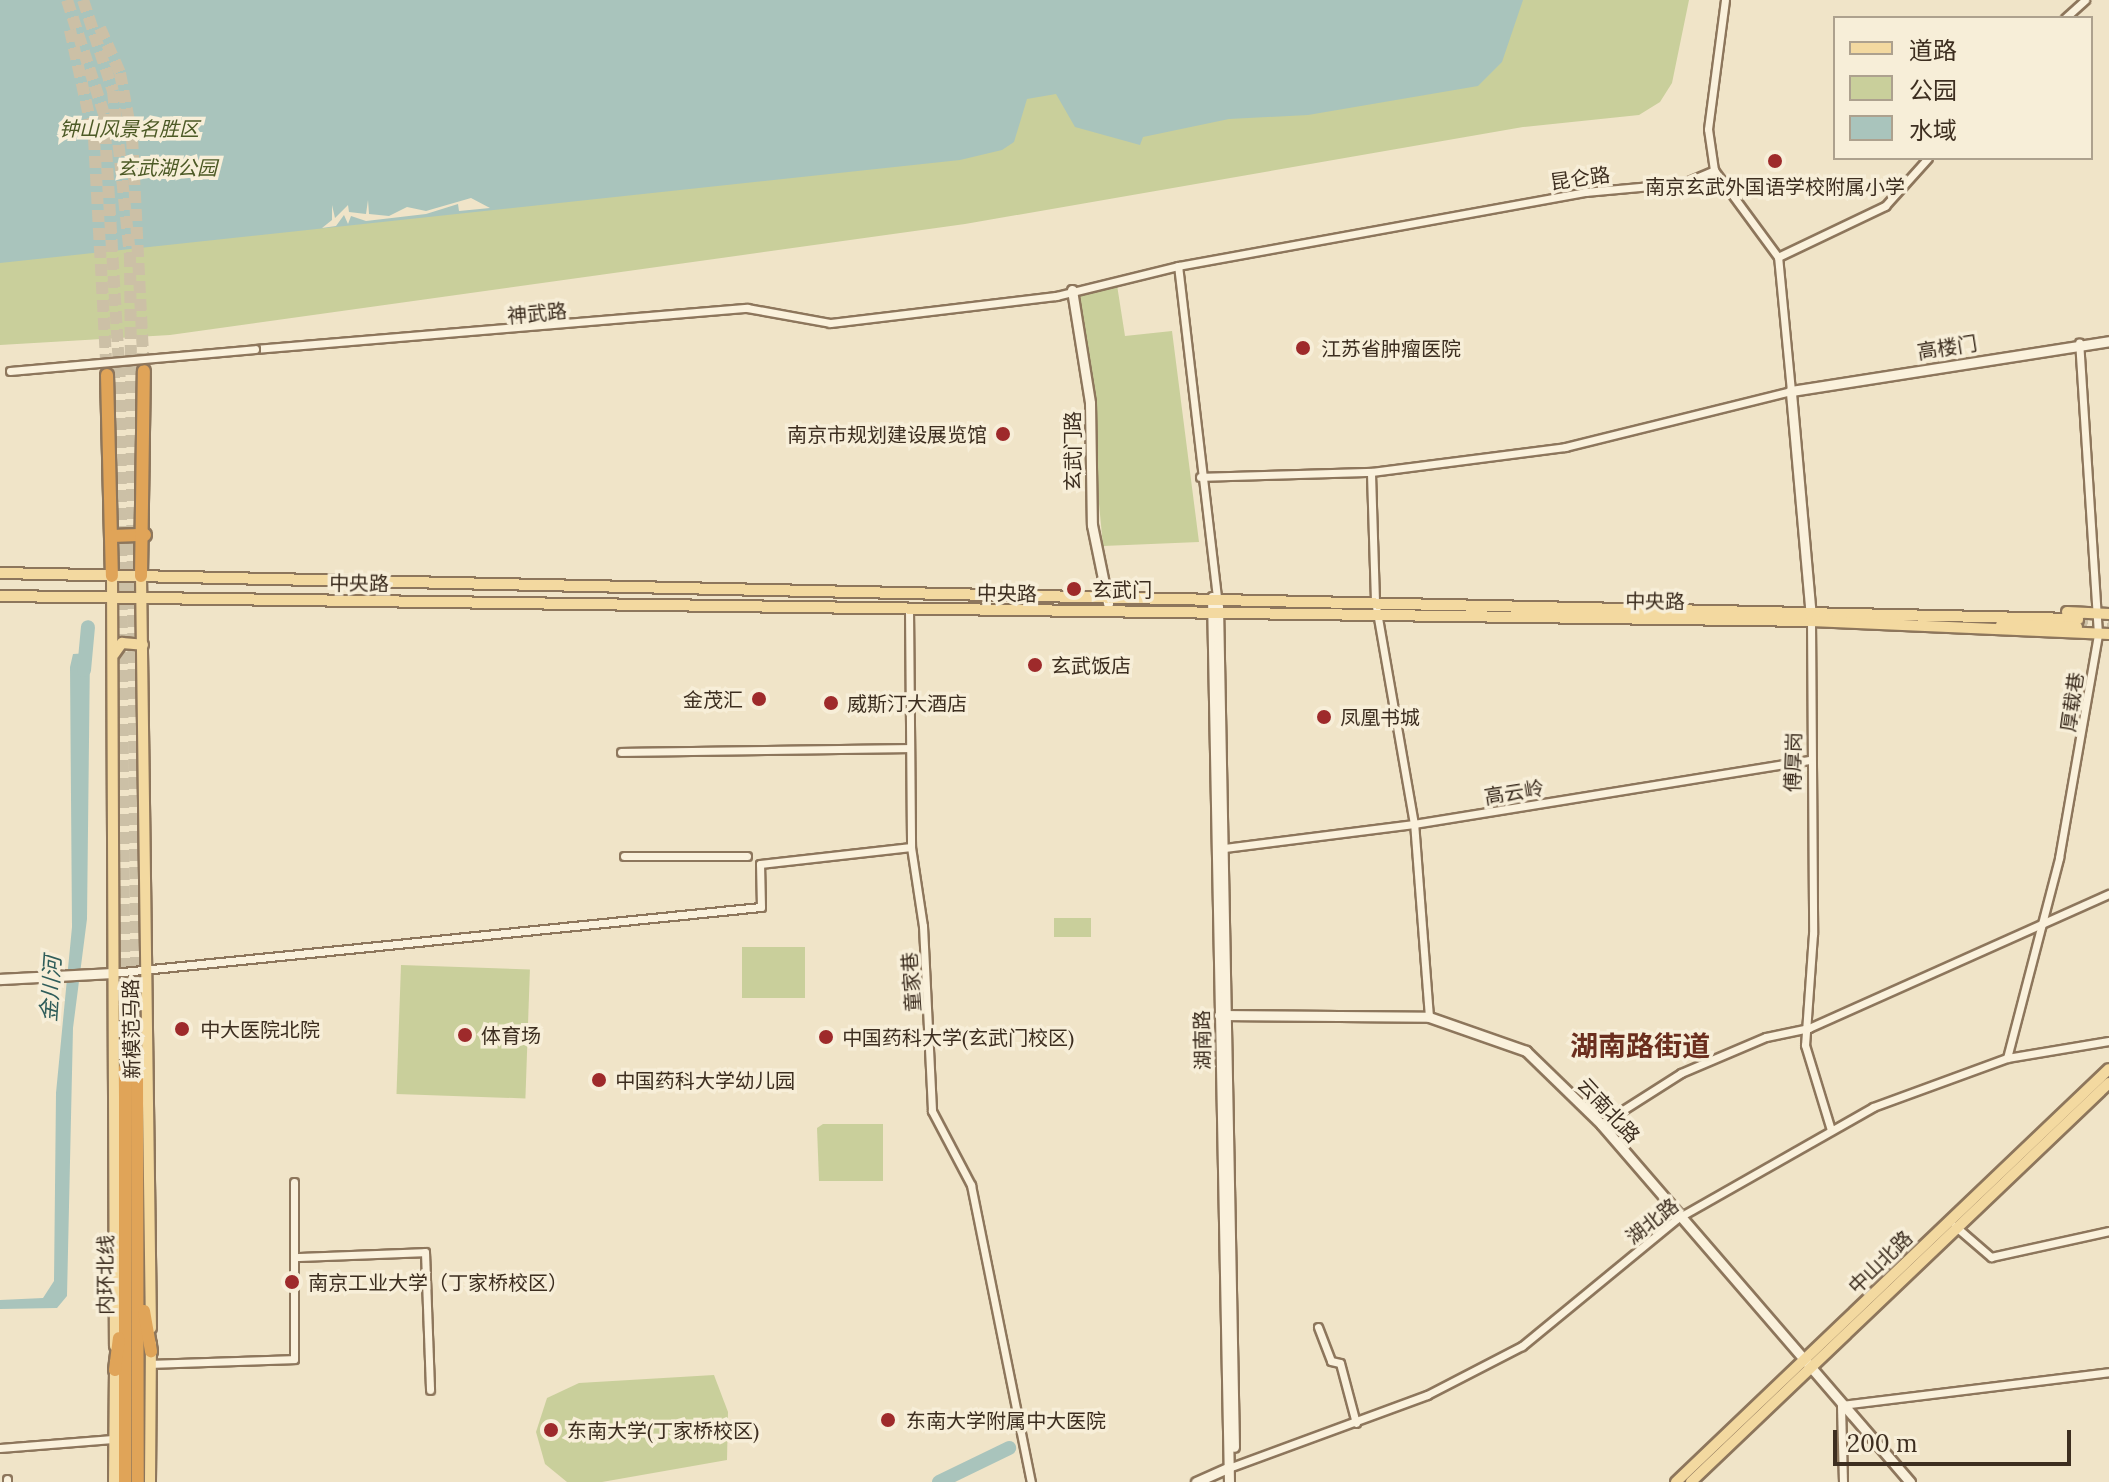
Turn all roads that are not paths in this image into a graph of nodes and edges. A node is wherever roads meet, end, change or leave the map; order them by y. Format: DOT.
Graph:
graph roads {
  1 [pos="1725,0"];
  2 [pos="2085,0"];
  3 [pos="2067,16"];
  4 [pos="1926,160"];
  5 [pos="1714,170"];
  6 [pos="1778,257"];
  7 [pos="1178,266"];
  8 [pos="1072,290"];
  9 [pos="2109,341"];
  10 [pos="2079,343"];
  11 [pos="144,371"];
  12 [pos="0,372"];
  13 [pos="107,375"];
  14 [pos="1791,391"];
  15 [pos="1371,472"];
  16 [pos="1200,477"];
  17 [pos="145,535"];
  18 [pos="112,536"];
  19 [pos="0,573"];
  20 [pos="112,576"];
  21 [pos="141,576"];
  22 [pos="1106,594"];
  23 [pos="0,596"];
  24 [pos="1214,597"];
  25 [pos="142,598"];
  26 [pos="112,599"];
  27 [pos="1375,601"];
  28 [pos="909,609"];
  29 [pos="1110,612"];
  30 [pos="1215,614"];
  31 [pos="2104,614"];
  32 [pos="1376,616"];
  33 [pos="1812,616"];
  34 [pos="1963,616"];
  35 [pos="2104,634"];
  36 [pos="143,645"];
  37 [pos="114,654"];
  38 [pos="910,748"];
  39 [pos="621,752"];
  40 [pos="1809,760"];
  41 [pos="1414,824"];
  42 [pos="911,847"];
  43 [pos="1224,848"];
  44 [pos="624,856"];
  45 [pos="747,856"];
  46 [pos="2109,894"];
  47 [pos="2041,927"];
  48 [pos="148,970"];
  49 [pos="113,973"];
  50 [pos="0,979"];
  51 [pos="1223,1015"];
  52 [pos="1429,1017"];
  53 [pos="1809,1028"];
  54 [pos="2109,1041"];
  55 [pos="2007,1058"];
  56 [pos="131,1068"];
  57 [pos="2109,1069"];
  58 [pos="2109,1083"];
  59 [pos="1601,1124"];
  60 [pos="1831,1130"];
  61 [pos="294,1182"];
  62 [pos="1678,1218"];
  63 [pos="1955,1226"];
  64 [pos="2109,1231"];
  65 [pos="296,1257"];
  66 [pos="131,1278"];
  67 [pos="1318,1327"];
  68 [pos="151,1358"];
  69 [pos="1810,1361"];
  70 [pos="115,1370"];
  71 [pos="2109,1372"];
  72 [pos="430,1390"];
  73 [pos="1841,1405"];
  74 [pos="1356,1423"];
  75 [pos="113,1439"];
  76 [pos="0,1448"];
  77 [pos="1231,1467"];
  78 [pos="1030,1481"];
  79 [pos="114,1482"];
  80 [pos="125,1482"];
  81 [pos="138,1482"];
  82 [pos="150,1482"];
  83 [pos="1196,1482"];
  84 [pos="1232,1482"];
  85 [pos="1676,1482"];
  86 [pos="1691,1482"];
  87 [pos="1843,1482"];
  88 [pos="1910,1482"];
  1 -- 5 [label="street"];
  2 -- 3 [label="street"];
  4 -- 6 [label="street"];
  5 -- 6 [label="street"];
  5 -- 7 [label="street, 昆仑路"];
  6 -- 14 [label="street"];
  7 -- 8 [label="street, 神武路"];
  7 -- 16 [label="street"];
  8 -- 12 [label="street, 神武路, bridge"];
  8 -- 22 [label="street, 玄武门路"];
  9 -- 10 [label="street, 高楼门"];
  10 -- 14 [label="street, 高楼门"];
  10 -- 31 [label="street, 厚载巷"];
  11 -- 17 [label="highway"];
  13 -- 18 [label="highway"];
  14 -- 15 [label="street"];
  14 -- 33 [label="street, 傅厚岗"];
  15 -- 16 [label="street"];
  15 -- 27 [label="street"];
  16 -- 24 [label="street"];
  17 -- 18 [label="highway"];
  17 -- 21 [label="highway"];
  18 -- 20 [label="highway"];
  19 -- 20 [label="main road, 中央路"];
  20 -- 21 [label="main road, 中央路"];
  20 -- 26 [label="main road, 新模范马路"];
  21 -- 22 [label="main road, 中央路"];
  21 -- 25 [label="main road, 新模范马路"];
  22 -- 24 [label="main road, 中央路"];
  22 -- 29 [label="street, 玄武门路"];
  23 -- 26 [label="main road, 中央路"];
  24 -- 27 [label="main road, 中央路"];
  24 -- 30 [label="street, 湖南路"];
  25 -- 26 [label="main road, 中央路"];
  25 -- 28 [label="main road, 中央路"];
  25 -- 36 [label="main road, 新模范马路"];
  26 -- 37 [label="main road, 新模范马路"];
  27 -- 32 [label="street"];
  27 -- 33 [label="main road, 中央路"];
  28 -- 29 [label="main road, 中央路"];
  28 -- 38 [label="street, 童家巷"];
  29 -- 30 [label="main road, 中央路"];
  30 -- 32 [label="main road, 中央路"];
  30 -- 43 [label="street, 湖南路"];
  30 -- 51 [label="street, 湖南路"];
  31 -- 34 [label="main road, 中央路"];
  31 -- 35 [label="street, 厚载巷"];
  32 -- 33 [label="main road, 中央路"];
  32 -- 41 [label="street"];
  33 -- 34 [label="main road, 中央路"];
  33 -- 34 [label="main road, 中央路"];
  33 -- 35 [label="main road, 中央路"];
  33 -- 40 [label="street, 傅厚岗"];
  35 -- 47 [label="street, 厚载巷"];
  36 -- 37 [label="main road"];
  36 -- 48 [label="main road, 新模范马路"];
  37 -- 49 [label="main road, 新模范马路"];
  38 -- 39 [label="street"];
  38 -- 42 [label="street, 童家巷"];
  40 -- 41 [label="street, 高云岭"];
  40 -- 53 [label="street, 傅厚岗"];
  41 -- 43 [label="street, 高云岭"];
  41 -- 52 [label="street"];
  42 -- 48 [label="street"];
  42 -- 78 [label="street, 童家巷"];
  43 -- 51 [label="street, 湖南路"];
  44 -- 45 [label="street"];
  46 -- 47 [label="street"];
  47 -- 53 [label="street"];
  47 -- 55 [label="street, 厚载巷"];
  48 -- 49 [label="street"];
  48 -- 68 [label="main road, 新模范马路"];
  49 -- 50 [label="street"];
  49 -- 70 [label="main road, 新模范马路"];
  51 -- 52 [label="street, 云南北路"];
  51 -- 77 [label="street, 湖南路"];
  52 -- 59 [label="street, 云南北路"];
  53 -- 59 [label="street"];
  53 -- 60 [label="street, 傅厚岗"];
  54 -- 55 [label="street, 湖北路"];
  55 -- 60 [label="street, 湖北路"];
  56 -- 66 [label="highway, 内环北线"];
  57 -- 69 [label="main road, 中山北路"];
  58 -- 63 [label="main road, 中山北路"];
  59 -- 62 [label="street, 云南北路"];
  60 -- 62 [label="street, 湖北路"];
  61 -- 65 [label="street"];
  62 -- 69 [label="street, 云南北路"];
  62 -- 74 [label="street, 湖北路"];
  63 -- 64 [label="street"];
  63 -- 69 [label="main road, 中山北路"];
  65 -- 68 [label="street"];
  65 -- 72 [label="street"];
  66 -- 68 [label="highway"];
  66 -- 70 [label="highway"];
  66 -- 80 [label="highway, 内环北线"];
  66 -- 81 [label="highway, 内环北线"];
  67 -- 74 [label="street"];
  68 -- 82 [label="main road, 新模范马路"];
  69 -- 73 [label="street, 云南北路"];
  69 -- 85 [label="main road, 中山北路"];
  69 -- 86 [label="main road, 中山北路"];
  70 -- 75 [label="main road, 新模范马路"];
  71 -- 73 [label="street"];
  73 -- 87 [label="street"];
  73 -- 88 [label="street, 云南北路"];
  74 -- 77 [label="street, 湖北路"];
  75 -- 76 [label="street"];
  75 -- 79 [label="main road, 新模范马路"];
  77 -- 83 [label="street"];
  77 -- 84 [label="street, 湖南路"];
}
